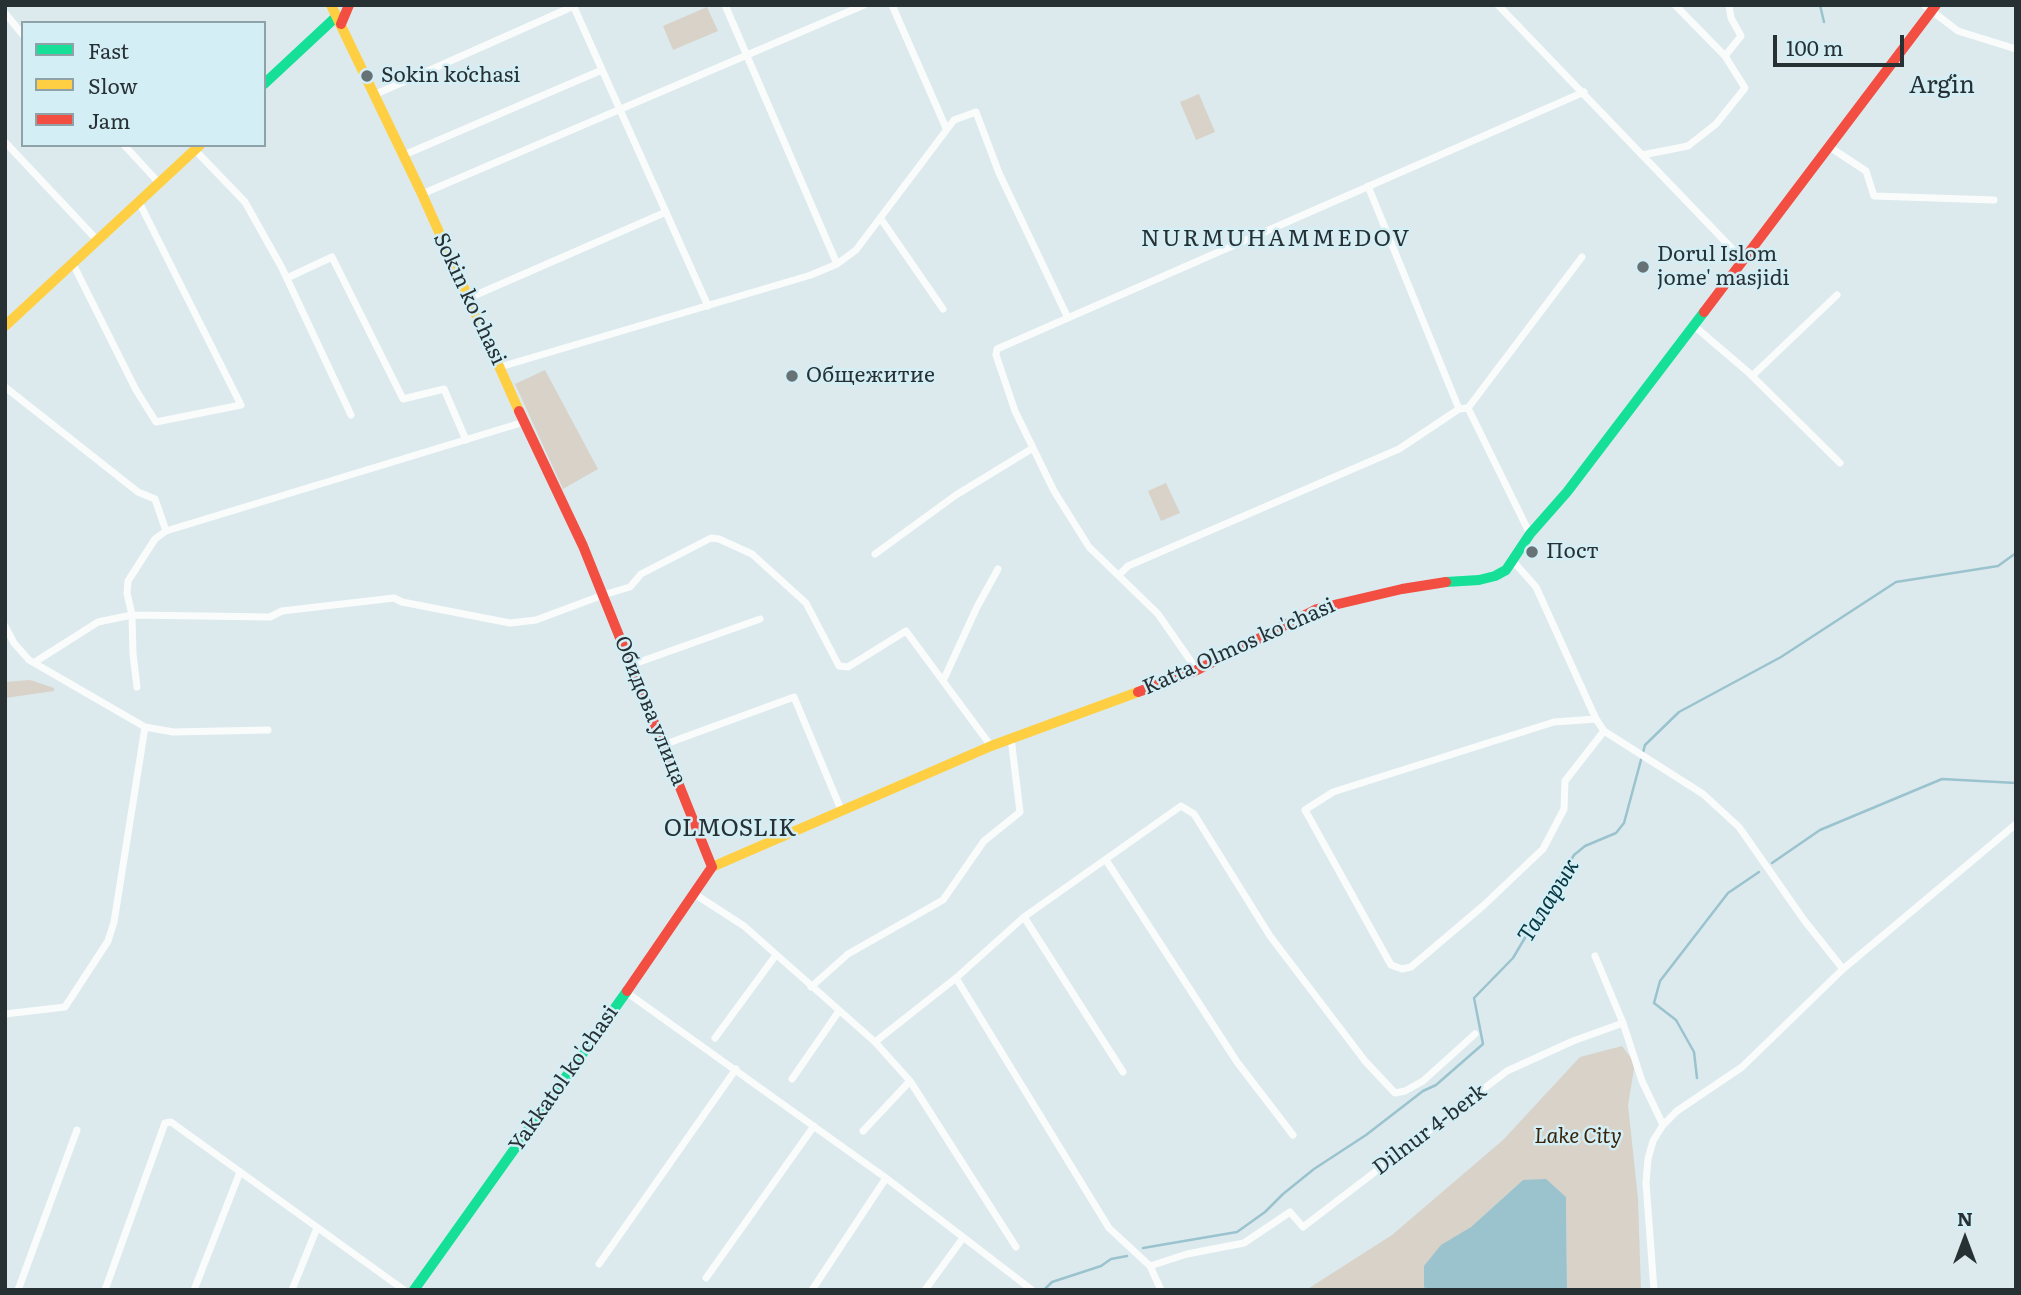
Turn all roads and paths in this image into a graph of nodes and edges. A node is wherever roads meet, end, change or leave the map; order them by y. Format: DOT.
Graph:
graph roads {
  1 [pos="349,5"];
  2 [pos="574,5"];
  3 [pos="725,5"];
  4 [pos="864,5"];
  5 [pos="892,5"];
  6 [pos="1498,5"];
  7 [pos="1675,5"];
  8 [pos="1729,5"];
  9 [pos="1931,7"];
  10 [pos="335,11"];
  11 [pos="5,13"];
  12 [pos="21,33"];
  13 [pos="2016,49"];
  14 [pos="1725,56"];
  15 [pos="748,57"];
  16 [pos="603,70"];
  17 [pos="266,82"];
  18 [pos="1584,92"];
  19 [pos="376,94"];
  20 [pos="621,111"];
  21 [pos="946,128"];
  22 [pos="5,142"];
  23 [pos="1828,146"];
  24 [pos="126,147"];
  25 [pos="197,148"];
  26 [pos="404,155"];
  27 [pos="1642,155"];
  28 [pos="159,183"];
  29 [pos="1368,186"];
  30 [pos="422,194"];
  31 [pos="1994,200"];
  32 [pos="139,202"];
  33 [pos="666,212"];
  34 [pos="881,219"];
  35 [pos="98,240"];
  36 [pos="1582,257"];
  37 [pos="1742,258"];
  38 [pos="73,264"];
  39 [pos="837,264"];
  40 [pos="287,278"];
  41 [pos="1837,295"];
  42 [pos="469,299"];
  43 [pos="708,306"];
  44 [pos="943,309"];
  45 [pos="1067,316"];
  46 [pos="1693,325"];
  47 [pos="5,326"];
  48 [pos="500,367"];
  49 [pos="1752,376"];
  50 [pos="5,387"];
  51 [pos="1468,408"];
  52 [pos="1460,410"];
  53 [pos="351,415"];
  54 [pos="524,422"];
  55 [pos="466,440"];
  56 [pos="1033,448"];
  57 [pos="1840,463"];
  58 [pos="166,531"];
  59 [pos="1530,534"];
  60 [pos="875,554"];
  61 [pos="1513,561"];
  62 [pos="998,569"];
  63 [pos="1119,575"];
  64 [pos="603,595"];
  65 [pos="132,615"];
  66 [pos="760,619"];
  67 [pos="5,626"];
  68 [pos="35,663"];
  69 [pos="631,665"];
  70 [pos="1197,670"];
  71 [pos="943,681"];
  72 [pos="137,687"];
  73 [pos="1596,719"];
  74 [pos="145,727"];
  75 [pos="268,730"];
  76 [pos="1604,731"];
  77 [pos="1012,738"];
  78 [pos="663,745"];
  79 [pos="991,746"];
  80 [pos="842,812"];
  81 [pos="2016,824"];
  82 [pos="1106,860"];
  83 [pos="712,867"];
  84 [pos="693,893"];
  85 [pos="1024,917"];
  86 [pos="776,955"];
  87 [pos="1595,956"];
  88 [pos="1843,969"];
  89 [pos="956,978"];
  90 [pos="811,986"];
  91 [pos="626,992"];
  92 [pos="839,1011"];
  93 [pos="5,1014"];
  94 [pos="1623,1023"];
  95 [pos="1475,1034"];
  96 [pos="715,1038"];
  97 [pos="875,1042"];
  98 [pos="736,1069"];
  99 [pos="1123,1072"];
  100 [pos="792,1079"];
  101 [pos="910,1081"];
  102 [pos="1663,1125"];
  103 [pos="814,1126"];
  104 [pos="77,1130"];
  105 [pos="863,1131"];
  106 [pos="1293,1135"];
  107 [pos="240,1172"];
  108 [pos="886,1178"];
  109 [pos="317,1228"];
  110 [pos="963,1238"];
  111 [pos="1016,1247"];
  112 [pos="599,1264"];
  113 [pos="1150,1266"];
  114 [pos="706,1278"];
  115 [pos="18,1290"];
  116 [pos="105,1290"];
  117 [pos="194,1290"];
  118 [pos="292,1290"];
  119 [pos="404,1290"];
  120 [pos="414,1290"];
  121 [pos="812,1290"];
  122 [pos="925,1290"];
  123 [pos="1031,1290"];
  124 [pos="1161,1290"];
  125 [pos="1654,1290"];
  1 -- 10 [label="street"];
  2 -- 16 [label="street"];
  2 -- 19 [label="street"];
  3 -- 15 [label="street"];
  4 -- 15 [label="street"];
  5 -- 21 [label="street"];
  6 -- 18 [label="street"];
  7 -- 14 [label="street"];
  8 -- 14 [label="street"];
  9 -- 13 [label="street"];
  9 -- 23 [label="street, Katta Olmos ko'chasi"];
  10 -- 17 [label="street"];
  10 -- 19 [label="street, Sokin ko'chasi"];
  11 -- 12 [label="street"];
  14 -- 27 [label="street"];
  15 -- 20 [label="street"];
  15 -- 39 [label="street"];
  16 -- 20 [label="street"];
  16 -- 26 [label="street"];
  18 -- 27 [label="street"];
  18 -- 29 [label="street"];
  19 -- 26 [label="street, Sokin ko'chasi"];
  20 -- 30 [label="street"];
  20 -- 33 [label="street"];
  21 -- 34 [label="street"];
  21 -- 45 [label="street"];
  22 -- 35 [label="street"];
  23 -- 31 [label="street"];
  23 -- 37 [label="street, Katta Olmos ko'chasi"];
  24 -- 28 [label="street"];
  25 -- 28 [label="street"];
  25 -- 40 [label="street"];
  26 -- 30 [label="street, Sokin ko'chasi"];
  27 -- 37 [label="street"];
  28 -- 32 [label="street"];
  29 -- 45 [label="street"];
  29 -- 52 [label="street"];
  30 -- 42 [label="street, Sokin ko'chasi"];
  32 -- 35 [label="street"];
  32 -- 38 [label="street"];
  33 -- 42 [label="street"];
  33 -- 43 [label="street"];
  34 -- 39 [label="street"];
  34 -- 44 [label="street"];
  35 -- 38 [label="street"];
  36 -- 51 [label="street"];
  37 -- 46 [label="street, Katta Olmos ko'chasi"];
  38 -- 47 [label="street"];
  39 -- 43 [label="street"];
  40 -- 53 [label="street"];
  40 -- 55 [label="street"];
  41 -- 49 [label="street"];
  42 -- 48 [label="street, Sokin ko'chasi"];
  43 -- 48 [label="street"];
  45 -- 56 [label="street"];
  46 -- 49 [label="street"];
  46 -- 59 [label="street, Katta Olmos ko'chasi"];
  48 -- 54 [label="street, Sokin ko'chasi"];
  49 -- 57 [label="street"];
  50 -- 58 [label="street"];
  51 -- 52 [label="street"];
  51 -- 59 [label="street"];
  52 -- 63 [label="street"];
  54 -- 55 [label="street"];
  54 -- 64 [label="street, Sokin ko'chasi"];
  55 -- 58 [label="street"];
  56 -- 60 [label="street"];
  56 -- 63 [label="street"];
  58 -- 65 [label="street"];
  59 -- 61 [label="street, Katta Olmos ko'chasi"];
  61 -- 70 [label="street, Katta Olmos ko'chasi"];
  61 -- 73 [label="street"];
  62 -- 71 [label="street"];
  63 -- 70 [label="street"];
  64 -- 65 [label="street"];
  64 -- 69 [label="street, Обидова улица"];
  64 -- 71 [label="street"];
  65 -- 68 [label="street"];
  65 -- 72 [label="street"];
  66 -- 69 [label="street"];
  67 -- 68 [label="street"];
  68 -- 74 [label="street"];
  69 -- 78 [label="street, Обидова улица"];
  70 -- 77 [label="street, Katta Olmos ko'chasi"];
  71 -- 79 [label="street"];
  73 -- 76 [label="street"];
  73 -- 76 [label="street"];
  74 -- 75 [label="street"];
  74 -- 93 [label="street"];
  76 -- 88 [label="street"];
  77 -- 79 [label="street, Katta Olmos ko'chasi"];
  77 -- 90 [label="street"];
  78 -- 80 [label="street"];
  78 -- 83 [label="street, Обидова улица"];
  79 -- 80 [label="street, Katta Olmos ko'chasi"];
  80 -- 83 [label="street, Katta Olmos ko'chasi"];
  81 -- 88 [label="street"];
  82 -- 85 [label="street"];
  82 -- 95 [label="street"];
  82 -- 106 [label="street"];
  83 -- 84 [label="street, Yakkatol ko'chasi"];
  84 -- 86 [label="street"];
  84 -- 91 [label="street, Yakkatol ko'chasi"];
  85 -- 89 [label="street"];
  85 -- 99 [label="street"];
  86 -- 90 [label="street"];
  86 -- 96 [label="street"];
  87 -- 94 [label="street"];
  88 -- 102 [label="street"];
  89 -- 97 [label="street"];
  89 -- 113 [label="street"];
  90 -- 92 [label="street"];
  91 -- 98 [label="street"];
  91 -- 120 [label="street, Yakkatol ko'chasi"];
  92 -- 97 [label="street"];
  92 -- 100 [label="street"];
  94 -- 102 [label="street"];
  94 -- 113 [label="street, Dilnur 4-berk"];
  97 -- 101 [label="street"];
  98 -- 103 [label="street"];
  98 -- 112 [label="street"];
  101 -- 105 [label="street"];
  101 -- 111 [label="street"];
  102 -- 125 [label="street"];
  103 -- 108 [label="street"];
  103 -- 114 [label="street"];
  104 -- 115 [label="street"];
  107 -- 109 [label="street"];
  107 -- 116 [label="street"];
  107 -- 117 [label="street"];
  108 -- 110 [label="street"];
  108 -- 121 [label="street"];
  109 -- 118 [label="street"];
  109 -- 119 [label="street"];
  110 -- 122 [label="street"];
  110 -- 123 [label="street"];
  113 -- 124 [label="street"];
}
